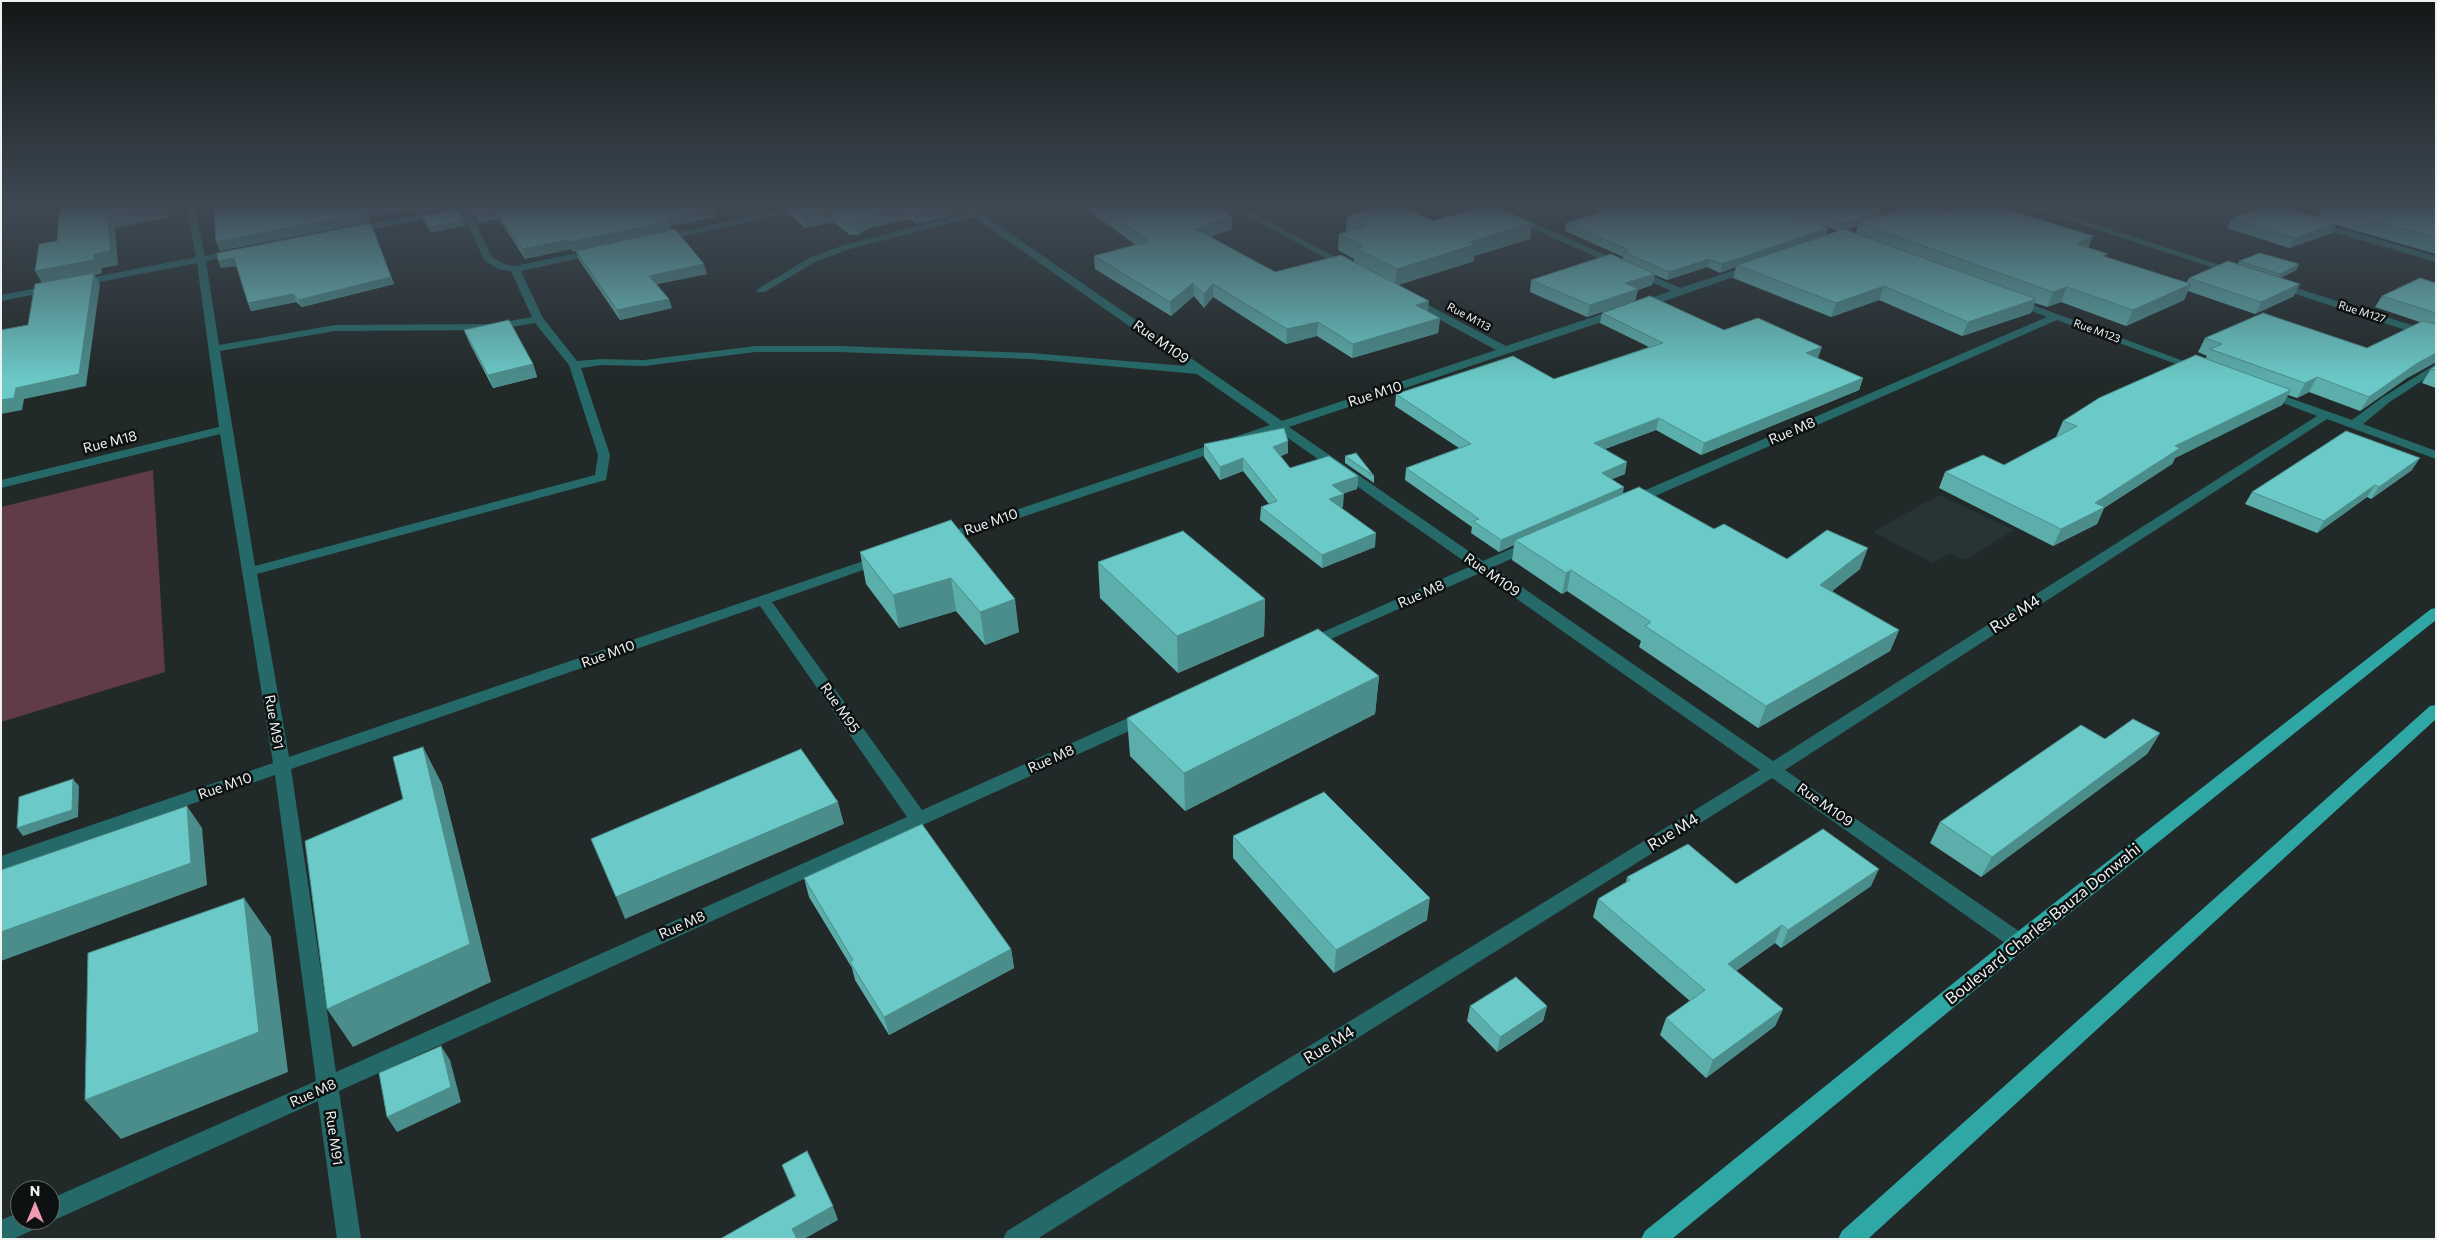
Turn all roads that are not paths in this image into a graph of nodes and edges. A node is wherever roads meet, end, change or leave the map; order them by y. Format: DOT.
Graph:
graph roads {
  1 [pos="175,265"];
  2 [pos="202,265"];
  3 [pos="498,265"];
  4 [pos="539,265"];
  5 [pos="804,265"];
  6 [pos="1050,265"];
  7 [pos="1345,265"];
  8 [pos="1620,265"];
  9 [pos="1761,265"];
  10 [pos="2215,265"];
  11 [pos="515,270"];
  12 [pos="1357,271"];
  13 [pos="2250,276"];
  14 [pos="2269,282"];
  15 [pos="761,290"];
  16 [pos="1681,292"];
  17 [pos="1401,294"];
  18 [pos="2000,296"];
  19 [pos="1,298"];
  20 [pos="2056,317"];
  21 [pos="538,319"];
  22 [pos="2436,337"];
  23 [pos="214,349"];
  24 [pos="1505,350"];
  25 [pos="574,365"];
  26 [pos="2436,367"];
  27 [pos="1205,372"];
  28 [pos="2214,374"];
  29 [pos="2251,388"];
  30 [pos="2326,415"];
  31 [pos="2354,425"];
  32 [pos="1278,426"];
  33 [pos="225,429"];
  34 [pos="2436,455"];
  35 [pos="1,484"];
  36 [pos="1617,507"];
  37 [pos="1544,539"];
  38 [pos="931,542"];
  39 [pos="894,555"];
  40 [pos="1480,567"];
  41 [pos="249,572"];
  42 [pos="763,599"];
  43 [pos="2436,612"];
  44 [pos="1299,648"];
  45 [pos="1163,709"];
  46 [pos="2436,710"];
  47 [pos="282,766"];
  48 [pos="1774,769"];
  49 [pos="918,818"];
  50 [pos="1,863"];
  51 [pos="2019,942"];
  52 [pos="327,1086"];
  53 [pos="60,1206"];
  54 [pos="349,1239"];
  55 [pos="1015,1239"];
  56 [pos="1653,1239"];
  57 [pos="1850,1239"];
  1 -- 19 [label="street"];
  2 -- 23 [label="street, Rue M91"];
  3 -- 11 [label="street"];
  4 -- 11 [label="street"];
  5 -- 15 [label="street"];
  6 -- 27 [label="street, Rue M109"];
  7 -- 12 [label="street"];
  8 -- 16 [label="street"];
  9 -- 16 [label="street, Rue M10"];
  10 -- 13 [label="street"];
  11 -- 21 [label="street"];
  14 -- 22 [label="street, Rue M127"];
  16 -- 24 [label="street, Rue M10"];
  17 -- 24 [label="street, Rue M113"];
  18 -- 20 [label="street, Rue M123"];
  20 -- 28 [label="street, Rue M123"];
  20 -- 36 [label="street, Rue M8"];
  21 -- 23 [label="street"];
  21 -- 25 [label="street"];
  23 -- 33 [label="street, Rue M91"];
  24 -- 32 [label="street, Rue M10"];
  25 -- 27 [label="street"];
  25 -- 41 [label="street"];
  26 -- 31 [label="street"];
  27 -- 32 [label="street, Rue M109"];
  29 -- 30 [label="street"];
  30 -- 31 [label="street"];
  30 -- 48 [label="street, Rue M4"];
  31 -- 34 [label="street"];
  32 -- 38 [label="street, Rue M10"];
  32 -- 40 [label="street, Rue M109"];
  33 -- 35 [label="street, Rue M18"];
  33 -- 41 [label="street, Rue M91"];
  37 -- 40 [label="street, Rue M8"];
  39 -- 42 [label="street, Rue M10"];
  40 -- 44 [label="street, Rue M8"];
  40 -- 48 [label="street, Rue M109"];
  41 -- 47 [label="street, Rue M91"];
  42 -- 47 [label="street, Rue M10"];
  42 -- 49 [label="street, Rue M95"];
  43 -- 51 [label="main road, Boulevard Charles Bauza Donwahi"];
  45 -- 49 [label="street, Rue M8"];
  46 -- 57 [label="main road"];
  47 -- 50 [label="street, Rue M10"];
  47 -- 52 [label="street, Rue M91"];
  48 -- 51 [label="street, Rue M109"];
  48 -- 55 [label="street, Rue M4"];
  49 -- 52 [label="street, Rue M8"];
  51 -- 56 [label="main road, Boulevard Charles Bauza Donwahi"];
  52 -- 53 [label="street, Rue M8"];
  52 -- 54 [label="street, Rue M91"];
}
